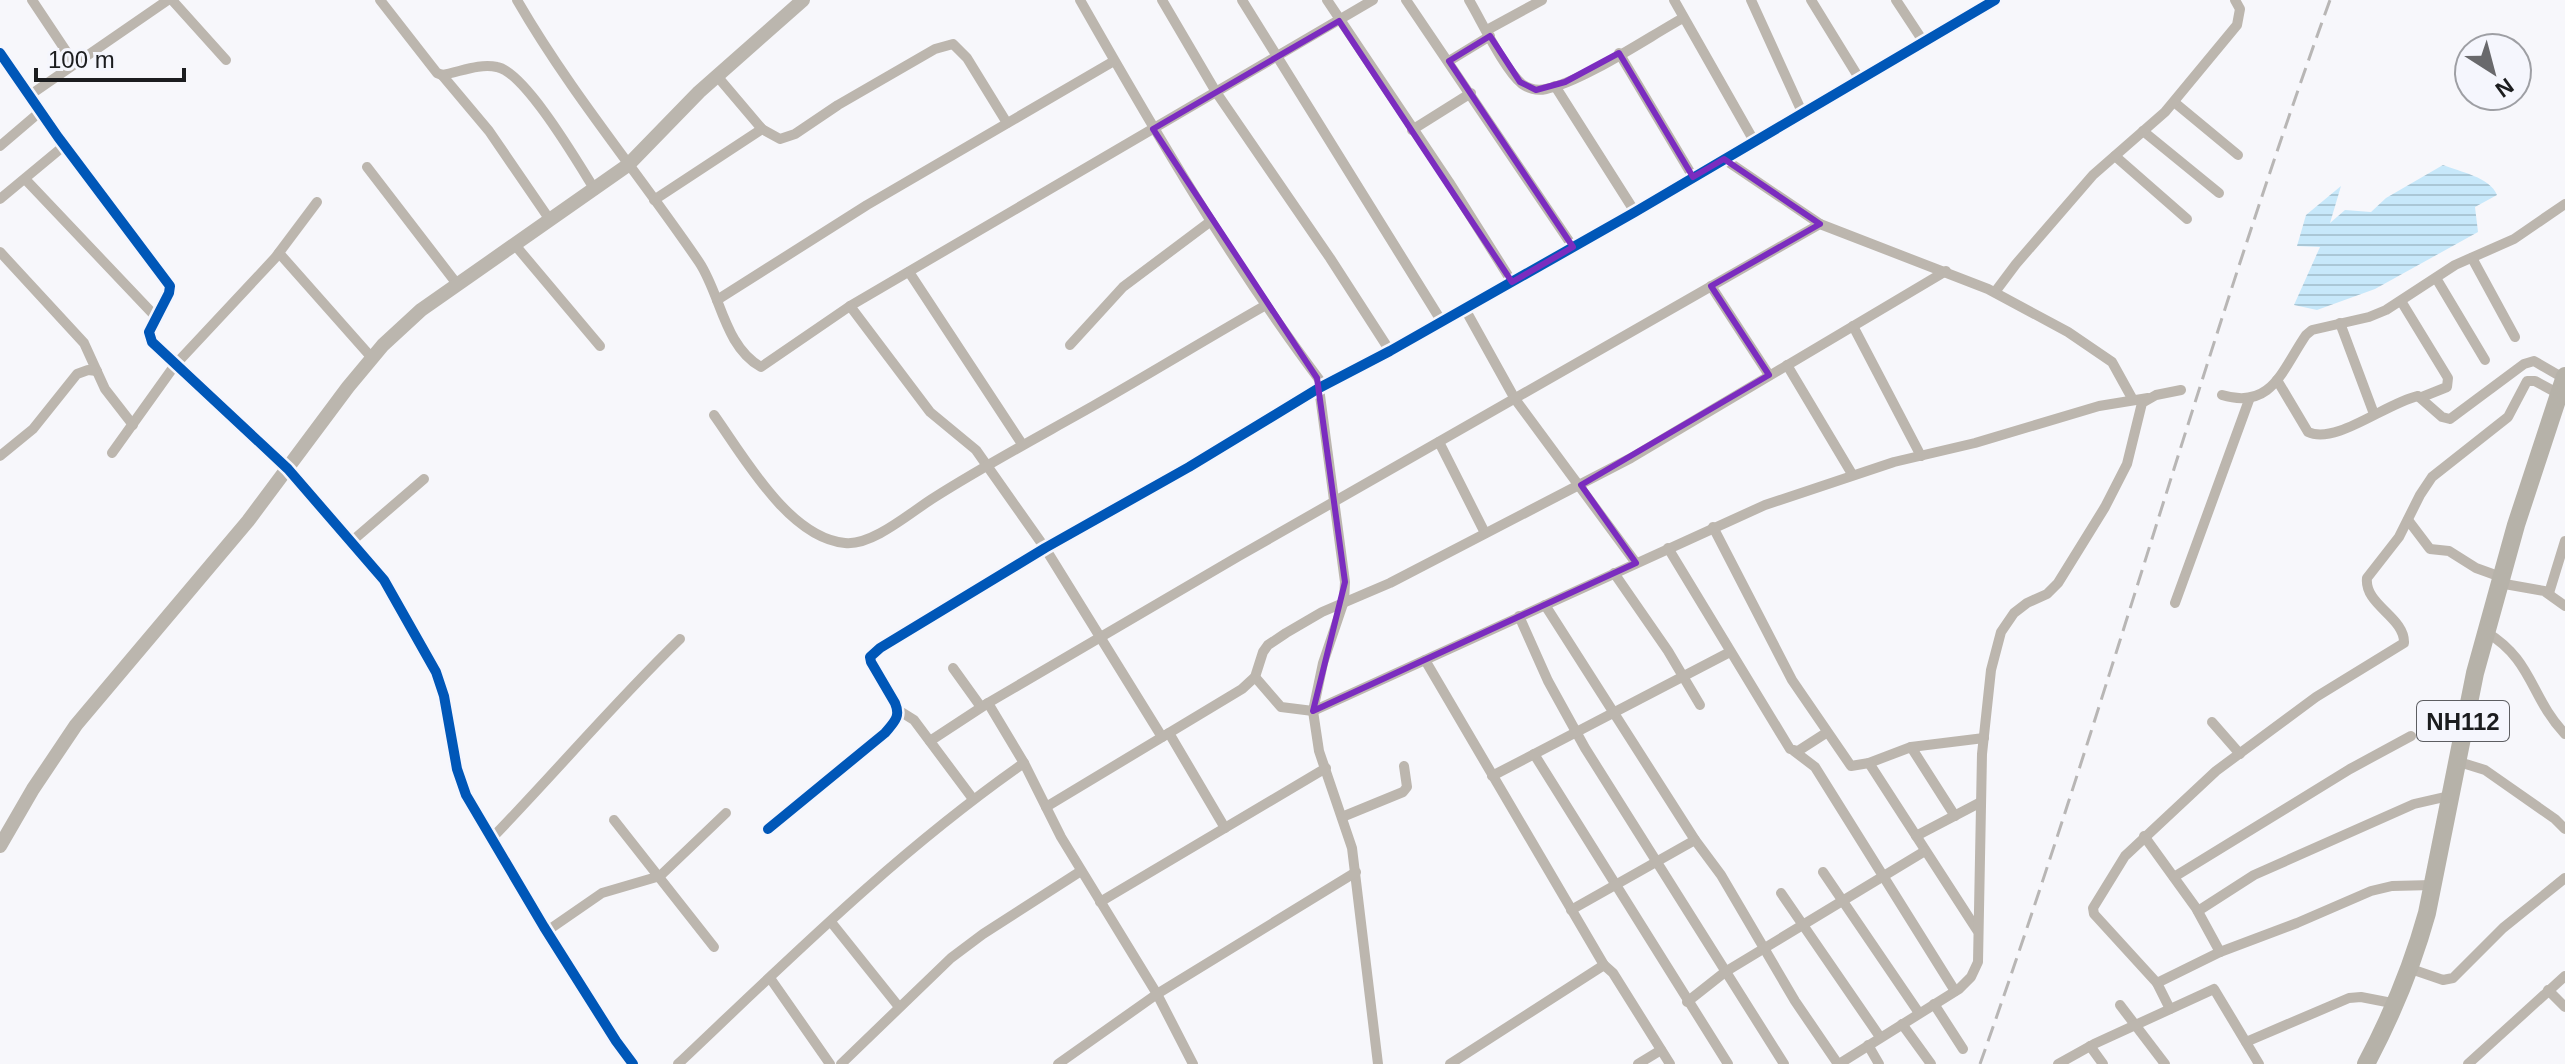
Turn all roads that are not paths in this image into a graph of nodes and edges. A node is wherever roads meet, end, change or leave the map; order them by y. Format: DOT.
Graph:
graph roads {
  1 [pos="32,0"];
  2 [pos="170,0"];
  3 [pos="380,0"];
  4 [pos="517,0"];
  5 [pos="803,0"];
  6 [pos="1080,0"];
  7 [pos="1162,0"];
  8 [pos="1242,0"];
  9 [pos="1327,0"];
  10 [pos="1373,0"];
  11 [pos="1406,0"];
  12 [pos="1469,0"];
  13 [pos="1516,0"];
  14 [pos="1542,0"];
  15 [pos="1674,0"];
  16 [pos="1751,0"];
  17 [pos="1811,0"];
  18 [pos="1896,0"];
  19 [pos="2235,0"];
  20 [pos="1988,2"];
  21 [pos="1523,11"];
  22 [pos="1683,18"];
  23 [pos="1339,21"];
  24 [pos="1489,33"];
  25 [pos="1923,41"];
  26 [pos="0,53"];
  27 [pos="1619,53"];
  28 [pos="1276,57"];
  29 [pos="226,60"];
  30 [pos="1114,61"];
  31 [pos="1449,61"];
  32 [pos="74,63"];
  33 [pos="442,75"];
  34 [pos="717,76"];
  35 [pos="1859,78"];
  36 [pos="1555,86"];
  37 [pos="1216,92"];
  38 [pos="1471,93"];
  39 [pos="30,95"];
  40 [pos="2174,102"];
  41 [pos="41,111"];
  42 [pos="1802,112"];
  43 [pos="1007,123"];
  44 [pos="762,129"];
  45 [pos="1153,129"];
  46 [pos="1412,130"];
  47 [pos="2143,131"];
  48 [pos="1754,141"];
  49 [pos="65,145"];
  50 [pos="0,146"];
  51 [pos="2238,155"];
  52 [pos="2115,156"];
  53 [pos="1724,159"];
  54 [pos="628,165"];
  55 [pos="367,167"];
  56 [pos="1693,177"];
  57 [pos="25,179"];
  58 [pos="595,190"];
  59 [pos="2219,193"];
  60 [pos="0,199"];
  61 [pos="654,200"];
  62 [pos="317,202"];
  63 [pos="2565,204"];
  64 [pos="1635,212"];
  65 [pos="2187,219"];
  66 [pos="550,220"];
  67 [pos="1211,221"];
  68 [pos="1820,224"];
  69 [pos="515,245"];
  70 [pos="1573,247"];
  71 [pos="0,252"];
  72 [pos="279,253"];
  73 [pos="2472,258"];
  74 [pos="1946,271"];
  75 [pos="909,272"];
  76 [pos="2436,278"];
  77 [pos="1512,282"];
  78 [pos="457,284"];
  79 [pos="1711,286"];
  80 [pos="1995,292"];
  81 [pos="717,300"];
  82 [pos="2401,301"];
  83 [pos="1266,305"];
  84 [pos="850,306"];
  85 [pos="1465,309"];
  86 [pos="156,317"];
  87 [pos="1442,322"];
  88 [pos="2340,323"];
  89 [pos="1853,326"];
  90 [pos="2515,337"];
  91 [pos="1070,345"];
  92 [pos="600,346"];
  93 [pos="1390,351"];
  94 [pos="372,358"];
  95 [pos="2485,360"];
  96 [pos="175,365"];
  97 [pos="1787,365"];
  98 [pos="97,371"];
  99 [pos="1769,375"];
  100 [pos="2277,380"];
  101 [pos="2563,382"];
  102 [pos="1321,387"];
  103 [pos="2181,390"];
  104 [pos="2222,395"];
  105 [pos="2422,397"];
  106 [pos="2148,398"];
  107 [pos="1515,399"];
  108 [pos="2133,400"];
  109 [pos="2249,400"];
  110 [pos="2374,414"];
  111 [pos="714,415"];
  112 [pos="133,425"];
  113 [pos="1439,442"];
  114 [pos="1022,444"];
  115 [pos="112,453"];
  116 [pos="0,456"];
  117 [pos="1921,456"];
  118 [pos="987,465"];
  119 [pos="288,469"];
  120 [pos="1852,474"];
  121 [pos="424,479"];
  122 [pos="1580,485"];
  123 [pos="1332,503"];
  124 [pos="2408,520"];
  125 [pos="1713,527"];
  126 [pos="1485,533"];
  127 [pos="352,541"];
  128 [pos="2565,541"];
  129 [pos="1045,548"];
  130 [pos="1668,548"];
  131 [pos="1636,563"];
  132 [pos="1614,573"];
  133 [pos="2500,580"];
  134 [pos="2549,593"];
  135 [pos="1344,601"];
  136 [pos="2175,603"];
  137 [pos="1545,605"];
  138 [pos="2565,606"];
  139 [pos="1519,616"];
  140 [pos="2486,632"];
  141 [pos="1100,637"];
  142 [pos="680,639"];
  143 [pos="1730,652"];
  144 [pos="1425,660"];
  145 [pos="953,668"];
  146 [pos="1683,676"];
  147 [pos="1255,677"];
  148 [pos="984,705"];
  149 [pos="1700,705"];
  150 [pos="898,710"];
  151 [pos="1313,711"];
  152 [pos="1613,712"];
  153 [pos="2212,722"];
  154 [pos="1576,733"];
  155 [pos="1826,733"];
  156 [pos="2565,734"];
  157 [pos="1165,735"];
  158 [pos="2411,736"];
  159 [pos="1984,738"];
  160 [pos="930,741"];
  161 [pos="1911,747"];
  162 [pos="1794,751"];
  163 [pos="1534,754"];
  164 [pos="2240,754"];
  165 [pos="2456,761"];
  166 [pos="1024,763"];
  167 [pos="1869,763"];
  168 [pos="1404,766"];
  169 [pos="1326,768"];
  170 [pos="1492,776"];
  171 [pos="2449,796"];
  172 [pos="973,799"];
  173 [pos="1981,802"];
  174 [pos="1046,807"];
  175 [pos="726,813"];
  176 [pos="1955,816"];
  177 [pos="1342,817"];
  178 [pos="614,820"];
  179 [pos="1225,828"];
  180 [pos="4,829"];
  181 [pos="768,829"];
  182 [pos="2565,829"];
  183 [pos="1916,836"];
  184 [pos="2144,836"];
  185 [pos="491,839"];
  186 [pos="1695,840"];
  187 [pos="0,846"];
  188 [pos="1925,851"];
  189 [pos="1655,862"];
  190 [pos="1081,871"];
  191 [pos="1356,872"];
  192 [pos="1823,872"];
  193 [pos="660,876"];
  194 [pos="1882,877"];
  195 [pos="2174,877"];
  196 [pos="2565,878"];
  197 [pos="2433,885"];
  198 [pos="1616,886"];
  199 [pos="1781,893"];
  200 [pos="1843,901"];
  201 [pos="1100,902"];
  202 [pos="1571,910"];
  203 [pos="2198,911"];
  204 [pos="831,922"];
  205 [pos="1802,926"];
  206 [pos="547,931"];
  207 [pos="1978,932"];
  208 [pos="714,947"];
  209 [pos="1765,948"];
  210 [pos="2220,952"];
  211 [pos="1604,965"];
  212 [pos="2411,969"];
  213 [pos="1725,972"];
  214 [pos="2565,976"];
  215 [pos="770,978"];
  216 [pos="2157,983"];
  217 [pos="2548,990"];
  218 [pos="1955,991"];
  219 [pos="1157,994"];
  220 [pos="1687,1002"];
  221 [pos="1934,1004"];
  222 [pos="2397,1004"];
  223 [pos="2120,1005"];
  224 [pos="899,1007"];
  225 [pos="2565,1007"];
  226 [pos="2170,1009"];
  227 [pos="1919,1013"];
  228 [pos="1902,1024"];
  229 [pos="2135,1025"];
  230 [pos="1880,1037"];
  231 [pos="2246,1042"];
  232 [pos="1868,1045"];
  233 [pos="2090,1046"];
  234 [pos="1963,1049"];
  235 [pos="1661,1050"];
  236 [pos="632,1063"];
  237 [pos="678,1064"];
  238 [pos="830,1064"];
  239 [pos="841,1064"];
  240 [pos="1058,1064"];
  241 [pos="1193,1064"];
  242 [pos="1378,1064"];
  243 [pos="1450,1064"];
  244 [pos="1638,1064"];
  245 [pos="1670,1064"];
  246 [pos="1728,1064"];
  247 [pos="1784,1064"];
  248 [pos="1838,1064"];
  249 [pos="1879,1064"];
  250 [pos="1931,1064"];
  251 [pos="2058,1064"];
  252 [pos="2103,1064"];
  253 [pos="2165,1064"];
  254 [pos="2259,1064"];
  255 [pos="2366,1064"];
  256 [pos="2468,1064"];
  1 -- 32 [label="street"];
  2 -- 29 [label="street"];
  2 -- 32 [label="street"];
  3 -- 33 [label="street"];
  4 -- 54 [label="street"];
  5 -- 34 [label="street"];
  6 -- 30 [label="street"];
  7 -- 37 [label="street"];
  8 -- 28 [label="street"];
  9 -- 23 [label="street"];
  10 -- 23 [label="street"];
  11 -- 31 [label="street"];
  12 -- 24 [label="street"];
  13 -- 21 [label="street"];
  14 -- 21 [label="street"];
  15 -- 22 [label="street"];
  16 -- 42 [label="street"];
  17 -- 35 [label="street"];
  18 -- 25 [label="street"];
  19 -- 40 [label="street"];
  20 -- 25 [label="street"];
  21 -- 24 [label="street"];
  22 -- 27 [label="street"];
  22 -- 48 [label="street"];
  23 -- 28 [label="street"];
  23 -- 46 [label="street"];
  24 -- 31 [label="street"];
  24 -- 36 [label="street"];
  25 -- 35 [label="street"];
  26 -- 39 [label="street"];
  27 -- 36 [label="street"];
  27 -- 56 [label="street"];
  28 -- 37 [label="street"];
  28 -- 87 [label="street"];
  30 -- 43 [label="street"];
  30 -- 45 [label="street"];
  31 -- 38 [label="street"];
  32 -- 39 [label="street"];
  33 -- 58 [label="street"];
  33 -- 66 [label="street"];
  34 -- 44 [label="street"];
  34 -- 54 [label="street"];
  35 -- 42 [label="street"];
  36 -- 64 [label="street"];
  37 -- 45 [label="street"];
  37 -- 93 [label="street"];
  38 -- 46 [label="street"];
  38 -- 70 [label="street"];
  39 -- 41 [label="street"];
  40 -- 47 [label="street"];
  40 -- 51 [label="street"];
  41 -- 49 [label="street"];
  41 -- 50 [label="street"];
  42 -- 48 [label="street"];
  43 -- 44 [label="street"];
  43 -- 81 [label="street"];
  44 -- 61 [label="street"];
  45 -- 67 [label="street"];
  45 -- 75 [label="street"];
  46 -- 77 [label="street"];
  47 -- 52 [label="street"];
  47 -- 59 [label="street"];
  48 -- 53 [label="street"];
  49 -- 57 [label="street"];
  49 -- 86 [label="street"];
  52 -- 65 [label="street"];
  52 -- 80 [label="street"];
  53 -- 56 [label="street"];
  53 -- 68 [label="street"];
  54 -- 58 [label="street"];
  54 -- 61 [label="street"];
  55 -- 78 [label="street"];
  56 -- 64 [label="street"];
  57 -- 60 [label="street"];
  57 -- 86 [label="street"];
  58 -- 66 [label="street"];
  61 -- 81 [label="street"];
  62 -- 72 [label="street"];
  63 -- 73 [label="street"];
  64 -- 70 [label="street"];
  66 -- 69 [label="street"];
  67 -- 83 [label="street"];
  67 -- 91 [label="street"];
  68 -- 74 [label="street"];
  68 -- 79 [label="street"];
  69 -- 78 [label="street"];
  69 -- 92 [label="street"];
  70 -- 77 [label="street"];
  71 -- 98 [label="street"];
  72 -- 94 [label="street"];
  72 -- 96 [label="street"];
  73 -- 76 [label="street"];
  73 -- 90 [label="street"];
  74 -- 80 [label="street"];
  74 -- 89 [label="street"];
  75 -- 84 [label="street"];
  75 -- 114 [label="street"];
  76 -- 82 [label="street"];
  76 -- 95 [label="street"];
  77 -- 85 [label="street"];
  78 -- 94 [label="street"];
  79 -- 99 [label="street"];
  79 -- 107 [label="street"];
  80 -- 108 [label="street"];
  81 -- 84 [label="street"];
  82 -- 88 [label="street"];
  82 -- 105 [label="street"];
  83 -- 102 [label="street"];
  83 -- 114 [label="street"];
  84 -- 118 [label="street"];
  85 -- 87 [label="street"];
  85 -- 107 [label="street"];
  86 -- 96 [label="street"];
  87 -- 93 [label="street"];
  88 -- 100 [label="street"];
  88 -- 110 [label="street"];
  89 -- 97 [label="street"];
  89 -- 117 [label="street"];
  93 -- 102 [label="street"];
  94 -- 119 [label="street"];
  96 -- 112 [label="street"];
  96 -- 119 [label="street"];
  97 -- 99 [label="street"];
  97 -- 120 [label="street"];
  98 -- 112 [label="street"];
  98 -- 116 [label="street"];
  99 -- 122 [label="street"];
  100 -- 109 [label="street"];
  100 -- 110 [label="street"];
  101 -- 105 [label="street"];
  101 -- 124 [label="street"];
  101 -- 133 [label="highway, NH112"];
  102 -- 123 [label="street"];
  102 -- 129 [label="street"];
  103 -- 106 [label="street"];
  104 -- 109 [label="street"];
  105 -- 110 [label="street"];
  106 -- 108 [label="street"];
  106 -- 159 [label="street"];
  107 -- 113 [label="street"];
  107 -- 122 [label="street"];
  108 -- 117 [label="street"];
  109 -- 136 [label="street"];
  111 -- 118 [label="street"];
  112 -- 115 [label="street"];
  113 -- 123 [label="street"];
  113 -- 126 [label="street"];
  114 -- 118 [label="street"];
  117 -- 120 [label="street"];
  118 -- 129 [label="street"];
  119 -- 127 [label="street"];
  119 -- 180 [label="street"];
  120 -- 125 [label="street"];
  121 -- 127 [label="street"];
  122 -- 126 [label="street"];
  122 -- 131 [label="street"];
  123 -- 135 [label="street"];
  123 -- 141 [label="street"];
  124 -- 133 [label="street"];
  124 -- 164 [label="street"];
  125 -- 130 [label="street"];
  125 -- 155 [label="street"];
  126 -- 135 [label="street"];
  127 -- 185 [label="street"];
  128 -- 134 [label="street"];
  129 -- 141 [label="street"];
  129 -- 150 [label="street"];
  130 -- 131 [label="street"];
  130 -- 143 [label="street"];
  131 -- 132 [label="street"];
  132 -- 137 [label="street"];
  132 -- 146 [label="street"];
  133 -- 134 [label="street"];
  133 -- 140 [label="highway, NH112"];
  134 -- 138 [label="street"];
  135 -- 147 [label="street"];
  135 -- 151 [label="street"];
  137 -- 139 [label="street"];
  137 -- 152 [label="street"];
  139 -- 144 [label="street"];
  139 -- 154 [label="street"];
  140 -- 156 [label="street"];
  140 -- 165 [label="highway, NH112"];
  141 -- 148 [label="street"];
  141 -- 157 [label="street"];
  142 -- 185 [label="street"];
  143 -- 146 [label="street"];
  143 -- 162 [label="street"];
  144 -- 151 [label="street"];
  144 -- 170 [label="street"];
  145 -- 148 [label="street"];
  146 -- 149 [label="street"];
  146 -- 152 [label="street"];
  147 -- 151 [label="street"];
  147 -- 157 [label="street"];
  148 -- 160 [label="street"];
  148 -- 166 [label="street"];
  150 -- 160 [label="street"];
  150 -- 181 [label="street"];
  151 -- 169 [label="street"];
  152 -- 154 [label="street"];
  152 -- 186 [label="street"];
  153 -- 164 [label="street"];
  154 -- 163 [label="street"];
  154 -- 189 [label="street"];
  155 -- 162 [label="street"];
  155 -- 167 [label="street"];
  157 -- 174 [label="street"];
  157 -- 179 [label="street"];
  158 -- 195 [label="street"];
  159 -- 161 [label="street"];
  159 -- 173 [label="street"];
  160 -- 172 [label="street"];
  161 -- 167 [label="street"];
  161 -- 176 [label="street"];
  162 -- 194 [label="street"];
  163 -- 170 [label="street"];
  163 -- 198 [label="street"];
  164 -- 184 [label="street"];
  165 -- 171 [label="highway, NH112"];
  165 -- 182 [label="street"];
  166 -- 172 [label="street"];
  166 -- 174 [label="street"];
  167 -- 183 [label="street"];
  168 -- 177 [label="street"];
  169 -- 177 [label="street"];
  169 -- 179 [label="street"];
  170 -- 202 [label="street"];
  171 -- 197 [label="highway, NH112"];
  171 -- 203 [label="street"];
  172 -- 204 [label="street"];
  173 -- 176 [label="street"];
  173 -- 207 [label="street"];
  174 -- 190 [label="street"];
  175 -- 193 [label="street"];
  176 -- 183 [label="street"];
  177 -- 191 [label="street"];
  178 -- 193 [label="street"];
  179 -- 201 [label="street"];
  180 -- 187 [label="street"];
  183 -- 188 [label="street"];
  184 -- 195 [label="street"];
  184 -- 216 [label="street"];
  185 -- 206 [label="street"];
  186 -- 189 [label="street"];
  186 -- 209 [label="street"];
  188 -- 194 [label="street"];
  188 -- 207 [label="street"];
  189 -- 198 [label="street"];
  189 -- 213 [label="street"];
  190 -- 201 [label="street"];
  190 -- 224 [label="street"];
  191 -- 219 [label="street"];
  191 -- 242 [label="street"];
  192 -- 200 [label="street"];
  193 -- 206 [label="street"];
  193 -- 208 [label="street"];
  194 -- 200 [label="street"];
  194 -- 218 [label="street"];
  195 -- 203 [label="street"];
  196 -- 212 [label="street"];
  197 -- 210 [label="street"];
  197 -- 212 [label="highway, NH112"];
  198 -- 202 [label="street"];
  198 -- 220 [label="street"];
  199 -- 205 [label="street"];
  200 -- 205 [label="street"];
  200 -- 227 [label="street"];
  201 -- 219 [label="street"];
  202 -- 211 [label="street"];
  203 -- 210 [label="street"];
  204 -- 215 [label="street"];
  204 -- 224 [label="street"];
  205 -- 209 [label="street"];
  205 -- 230 [label="street"];
  206 -- 236 [label="street"];
  207 -- 218 [label="street"];
  209 -- 213 [label="street"];
  209 -- 248 [label="street"];
  210 -- 216 [label="street"];
  211 -- 235 [label="street"];
  211 -- 243 [label="street"];
  212 -- 222 [label="highway, NH112"];
  213 -- 220 [label="street"];
  213 -- 247 [label="street"];
  214 -- 217 [label="street"];
  215 -- 237 [label="street"];
  215 -- 238 [label="street"];
  216 -- 226 [label="street"];
  217 -- 225 [label="street"];
  217 -- 256 [label="street"];
  218 -- 221 [label="street"];
  219 -- 240 [label="street"];
  219 -- 241 [label="street"];
  220 -- 246 [label="street"];
  221 -- 227 [label="street"];
  221 -- 234 [label="street"];
  222 -- 231 [label="street"];
  222 -- 255 [label="highway, NH112"];
  223 -- 229 [label="street"];
  224 -- 239 [label="street"];
  226 -- 229 [label="street"];
  226 -- 231 [label="street"];
  227 -- 228 [label="street"];
  228 -- 230 [label="street"];
  228 -- 250 [label="street"];
  229 -- 233 [label="street"];
  229 -- 253 [label="street"];
  230 -- 232 [label="street"];
  231 -- 254 [label="street"];
  232 -- 248 [label="street"];
  232 -- 249 [label="street"];
  233 -- 251 [label="street"];
  233 -- 252 [label="street"];
  235 -- 244 [label="street"];
  235 -- 245 [label="street"];
}
